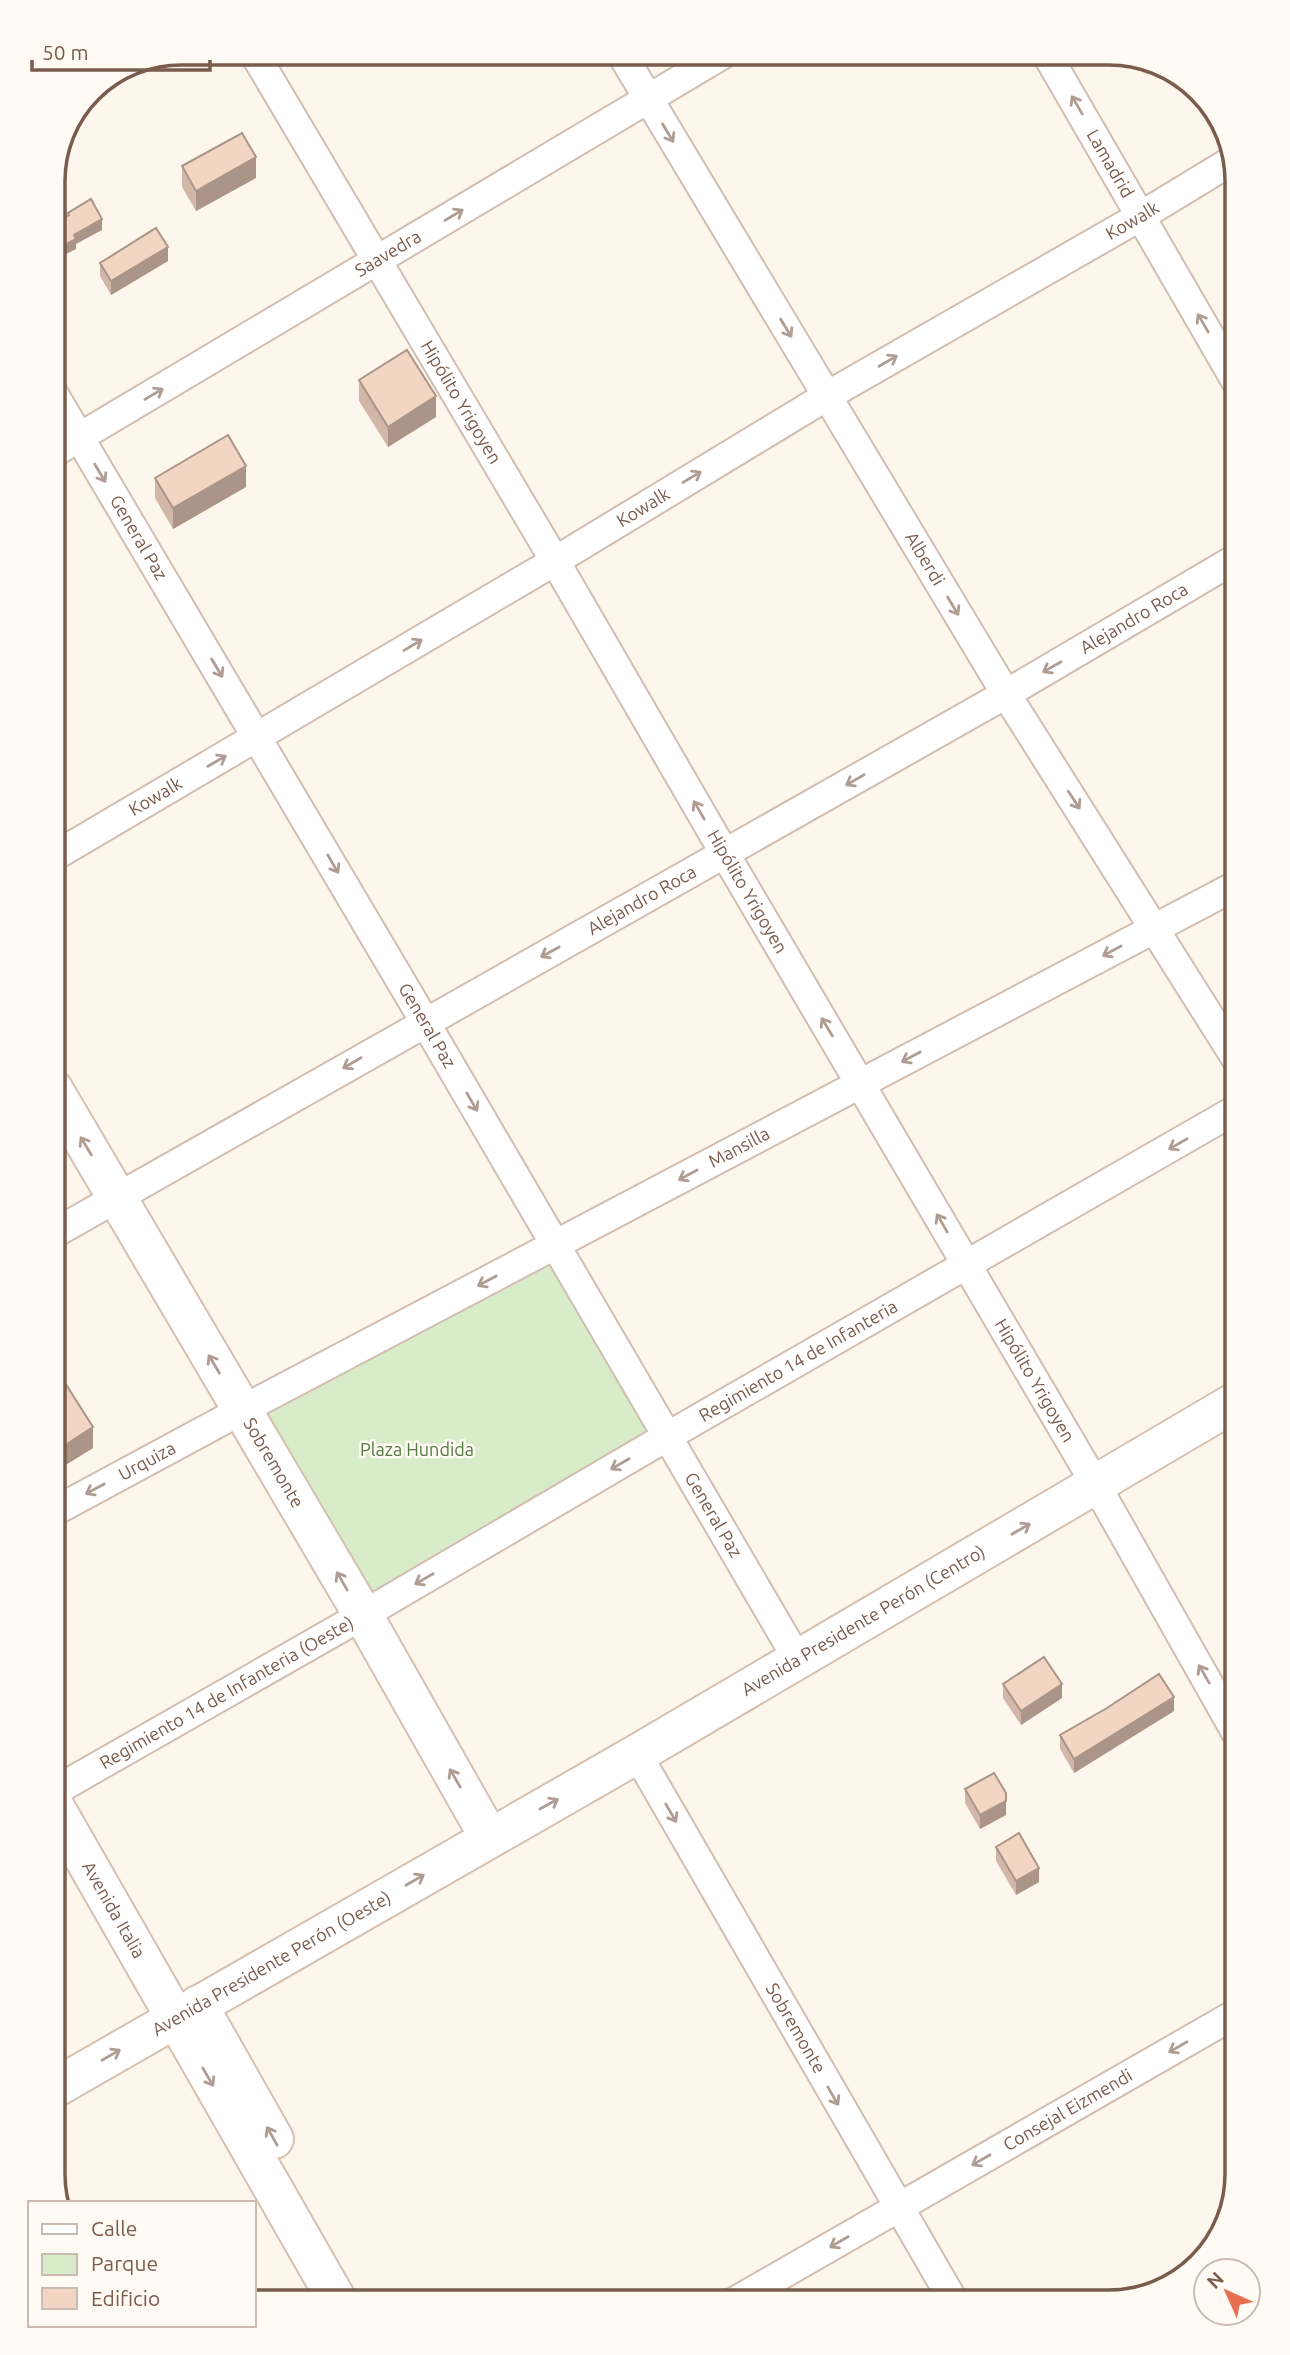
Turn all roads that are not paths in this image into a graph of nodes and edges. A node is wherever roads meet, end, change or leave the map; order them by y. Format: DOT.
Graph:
graph roads {
  1 [pos="262,65"];
  2 [pos="628,65"];
  3 [pos="704,65"];
  4 [pos="1053,65"];
  5 [pos="647,98"];
  6 [pos="1224,166"];
  7 [pos="1141,216"];
  8 [pos="378,261"];
  9 [pos="1225,362"];
  10 [pos="827,396"];
  11 [pos="65,414"];
  12 [pos="79,438"];
  13 [pos="65,446"];
  14 [pos="555,561"];
  15 [pos="1225,565"];
  16 [pos="1006,694"];
  17 [pos="258,737"];
  18 [pos="65,850"];
  19 [pos="724,854"];
  20 [pos="1225,891"];
  21 [pos="1156,928"];
  22 [pos="425,1021"];
  23 [pos="1225,1040"];
  24 [pos="861,1084"];
  25 [pos="65,1110"];
  26 [pos="1225,1116"];
  27 [pos="116,1197"];
  28 [pos="65,1227"];
  29 [pos="555,1245"];
  30 [pos="967,1266"];
  31 [pos="1225,1408"];
  32 [pos="242,1410"];
  33 [pos="668,1436"];
  34 [pos="1096,1485"];
  35 [pos="65,1505"];
  36 [pos="363,1615"];
  37 [pos="798,1660"];
  38 [pos="1225,1713"];
  39 [pos="637,1754"];
  40 [pos="65,1786"];
  41 [pos="65,1824"];
  42 [pos="489,1837"];
  43 [pos="186,2011"];
  44 [pos="1225,2020"];
  45 [pos="65,2081"];
  46 [pos="898,2208"];
  47 [pos="332,2290"];
  48 [pos="359,2290"];
  49 [pos="755,2290"];
  50 [pos="947,2290"];
  1 -- 8 [label="street, Hipólito Yrigoyen"];
  2 -- 5 [label="street, Alberdi"];
  3 -- 5 [label="street, Saavedra"];
  7 -- 4 [label="street, Lamadrid, one-way"];
  8 -- 5 [label="street, Saavedra, one-way"];
  5 -- 10 [label="street, Alberdi, one-way"];
  6 -- 7 [label="street, Kowalk"];
  9 -- 7 [label="street, Lamadrid, one-way"];
  10 -- 7 [label="street, Kowalk, one-way"];
  12 -- 8 [label="street, Saavedra, one-way"];
  8 -- 14 [label="street, Hipólito Yrigoyen"];
  14 -- 10 [label="street, Kowalk, one-way"];
  10 -- 16 [label="street, Alberdi, one-way"];
  11 -- 12 [label="street, General Paz"];
  12 -- 13 [label="street, Saavedra"];
  12 -- 17 [label="street, General Paz, one-way"];
  17 -- 14 [label="street, Kowalk, one-way"];
  19 -- 14 [label="street, Hipólito Yrigoyen, one-way"];
  15 -- 16 [label="street, Alejandro Roca, one-way"];
  16 -- 19 [label="street, Alejandro Roca, one-way"];
  16 -- 21 [label="street, Alberdi, one-way"];
  18 -- 17 [label="street, Kowalk, one-way"];
  17 -- 22 [label="street, General Paz, one-way"];
  19 -- 22 [label="street, Alejandro Roca, one-way"];
  24 -- 19 [label="street, Hipólito Yrigoyen, one-way"];
  20 -- 21 [label="street, Mansilla"];
  21 -- 23 [label="street, Alberdi"];
  21 -- 24 [label="street, Mansilla, one-way"];
  22 -- 27 [label="street, Alejandro Roca, one-way"];
  22 -- 29 [label="street, General Paz, one-way"];
  24 -- 29 [label="street, Mansilla, one-way"];
  30 -- 24 [label="street, Hipólito Yrigoyen, one-way"];
  27 -- 25 [label="main road, Sobremonte, one-way"];
  26 -- 30 [label="street, Regimiento 14 de Infanteria, one-way"];
  27 -- 28 [label="street, Alejandro Roca"];
  32 -- 27 [label="main road, Sobremonte, one-way"];
  29 -- 32 [label="street, Mansilla, one-way"];
  29 -- 33 [label="street, General Paz"];
  30 -- 33 [label="street, Regimiento 14 de Infanteria"];
  30 -- 34 [label="street, Hipólito Yrigoyen"];
  31 -- 34 [label="main road, Avenida Presidente Perón (Centro)"];
  32 -- 35 [label="street, Urquiza, one-way"];
  36 -- 32 [label="main road, Sobremonte, one-way"];
  33 -- 36 [label="street, Regimiento 14 de Infanteria, one-way"];
  33 -- 37 [label="street, General Paz"];
  37 -- 34 [label="main road, Avenida Presidente Perón (Centro), one-way"];
  38 -- 34 [label="street, Hipólito Yrigoyen, one-way"];
  36 -- 40 [label="street, Regimiento 14 de Infanteria (Oeste)"];
  42 -- 36 [label="main road, Sobremonte, one-way"];
  37 -- 39 [label="main road, Avenida Presidente Perón (Centro)"];
  42 -- 39 [label="main road, Avenida Presidente Perón (Centro), one-way"];
  39 -- 46 [label="street, Sobremonte, one-way"];
  41 -- 43 [label="main road, Avenida Italia"];
  43 -- 42 [label="main road, Avenida Presidente Perón (Oeste), one-way"];
  45 -- 43 [label="main road, Avenida Presidente Perón (Oeste), one-way"];
  43 -- 47 [label="main road, one-way"];
  48 -- 43 [label="main road, one-way"];
  44 -- 46 [label="street, Consejal Eizmendi, one-way"];
  46 -- 49 [label="street, Consejal Eizmendi, one-way"];
  46 -- 50 [label="street, Sobremonte"];
}
